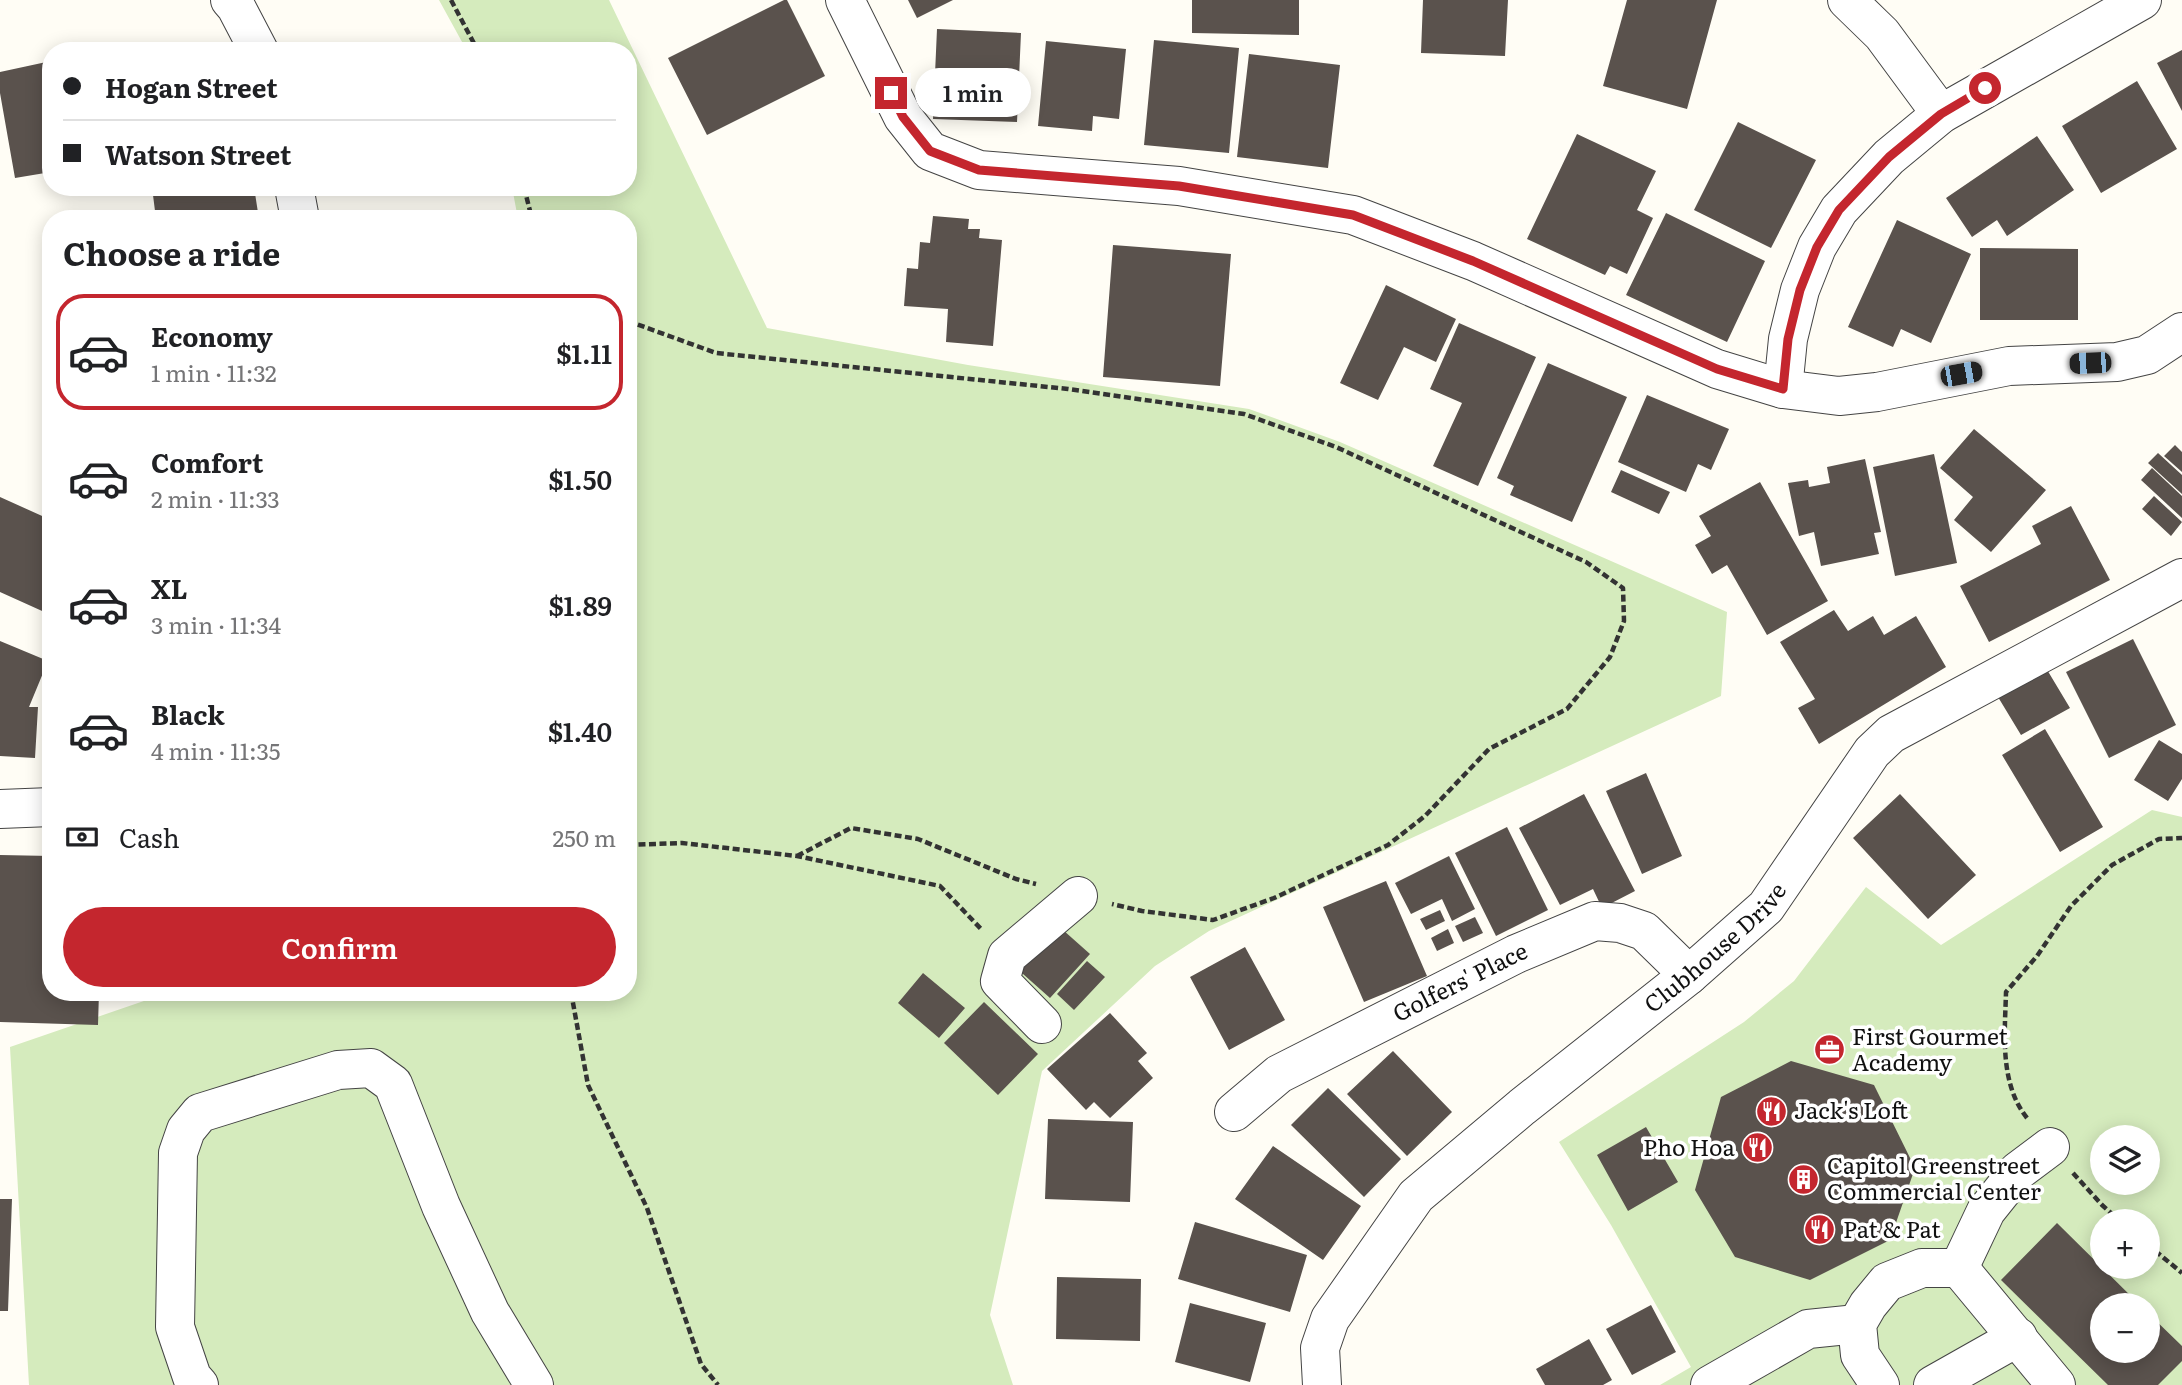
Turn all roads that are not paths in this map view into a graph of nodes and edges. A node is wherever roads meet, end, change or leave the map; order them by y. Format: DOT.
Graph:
graph roads {
  1 [pos="230,0"];
  2 [pos="845,0"];
  3 [pos="1847,0"];
  4 [pos="2142,0"];
  5 [pos="254,42"];
  6 [pos="1941,114"];
  7 [pos="2182,332"];
  8 [pos="1783,389"];
  9 [pos="2182,578"];
  10 [pos="42,807"];
  11 [pos="0,809"];
  12 [pos="1078,896"];
  13 [pos="1689,975"];
  14 [pos="1042,1024"];
  15 [pos="1234,1112"];
  16 [pos="2050,1147"];
  17 [pos="1959,1268"];
  18 [pos="1857,1324"];
  19 [pos="2018,1337"];
  20 [pos="199,1385"];
  21 [pos="534,1385"];
  22 [pos="1322,1385"];
  23 [pos="1710,1385"];
  24 [pos="1880,1385"];
  25 [pos="1933,1385"];
  26 [pos="2056,1385"];
  1 -- 5 [label="street"];
  2 -- 8 [label="street"];
  3 -- 6 [label="street"];
  4 -- 6 [label="street"];
  6 -- 8 [label="street"];
  7 -- 8 [label="street"];
  9 -- 13 [label="street, Clubhouse Drive"];
  10 -- 11 [label="street"];
  12 -- 14 [label="street"];
  13 -- 15 [label="street, Golfers' Place"];
  13 -- 22 [label="street, Clubhouse Drive"];
  16 -- 17 [label="street"];
  17 -- 18 [label="street"];
  17 -- 19 [label="street"];
  18 -- 23 [label="street"];
  18 -- 24 [label="street"];
  19 -- 25 [label="street"];
  19 -- 26 [label="street"];
  20 -- 21 [label="street"];
}
